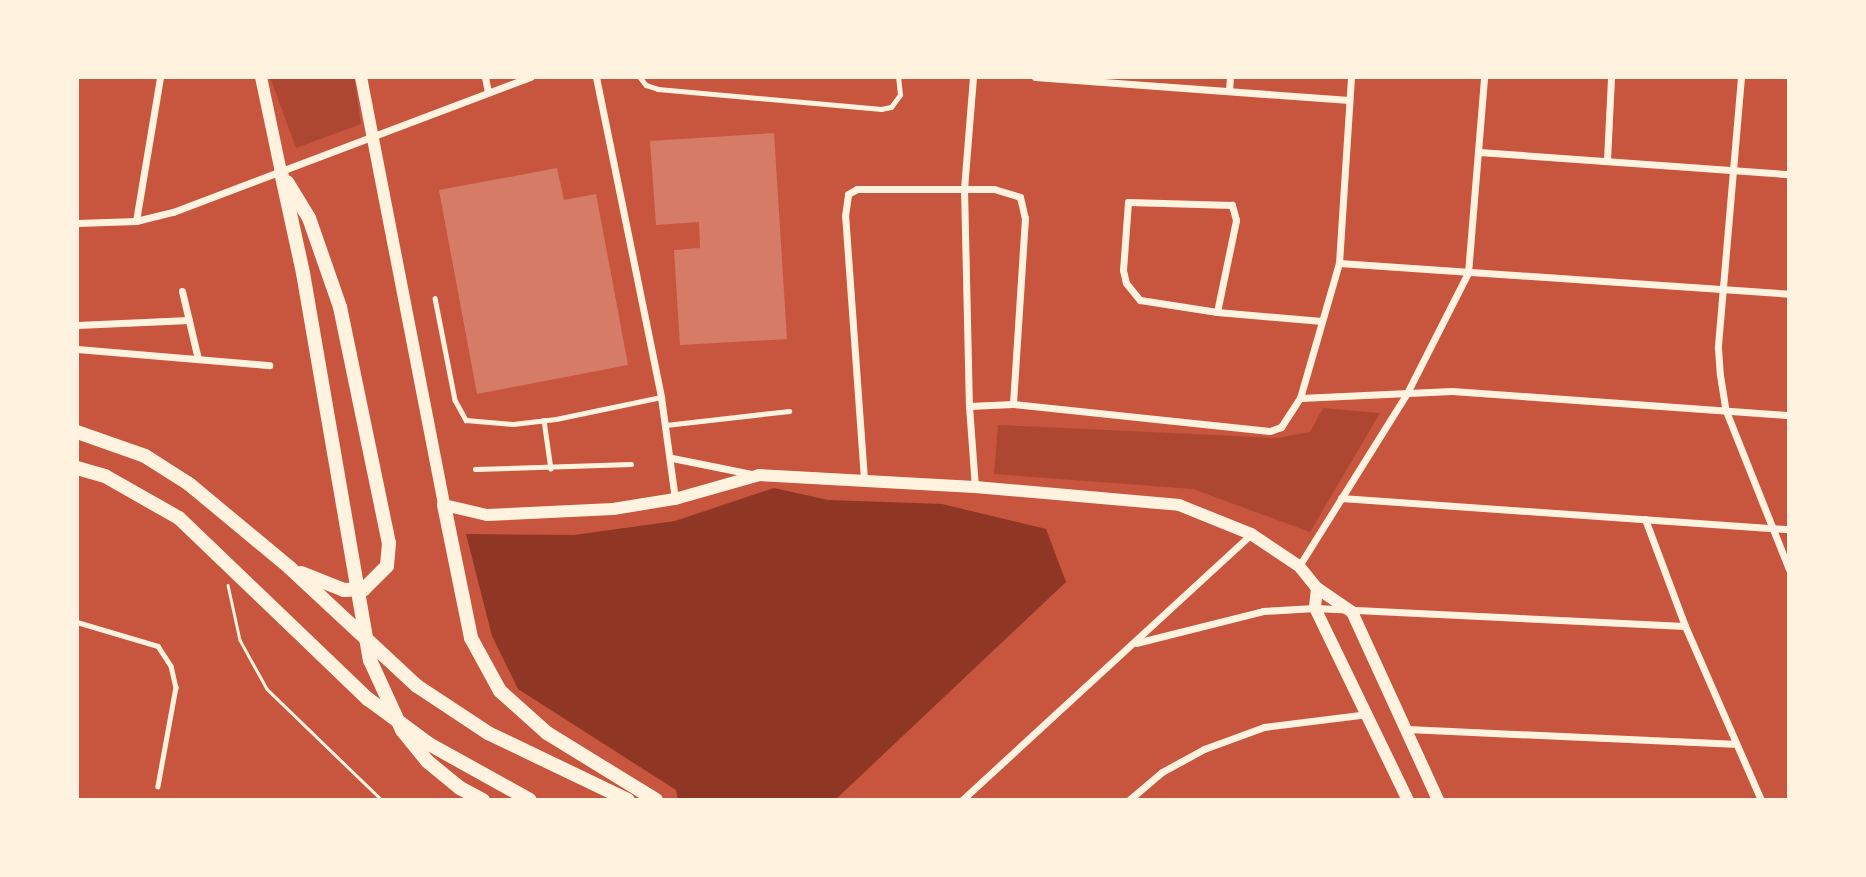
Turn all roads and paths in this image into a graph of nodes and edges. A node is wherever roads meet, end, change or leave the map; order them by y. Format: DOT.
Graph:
graph roads {
  1 [pos="160,77"];
  2 [pos="261,77"];
  3 [pos="361,77"];
  4 [pos="485,77"];
  5 [pos="530,77"];
  6 [pos="596,77"];
  7 [pos="640,77"];
  8 [pos="898,77"];
  9 [pos="973,77"];
  10 [pos="1035,77"];
  11 [pos="1230,77"];
  12 [pos="1351,77"];
  13 [pos="1484,77"];
  14 [pos="1611,77"];
  15 [pos="1741,77"];
  16 [pos="1229,91"];
  17 [pos="488,93"];
  18 [pos="1349,100"];
  19 [pos="373,137"];
  20 [pos="1479,152"];
  21 [pos="1607,160"];
  22 [pos="1735,170"];
  23 [pos="281,172"];
  24 [pos="1789,174"];
  25 [pos="964,188"];
  26 [pos="136,221"];
  27 [pos="77,223"];
  28 [pos="1339,263"];
  29 [pos="1468,273"];
  30 [pos="1723,288"];
  31 [pos="182,291"];
  32 [pos="1789,294"];
  33 [pos="435,298"];
  34 [pos="1217,312"];
  35 [pos="189,320"];
  36 [pos="1322,321"];
  37 [pos="77,325"];
  38 [pos="77,349"];
  39 [pos="198,359"];
  40 [pos="269,365"];
  41 [pos="1407,393"];
  42 [pos="661,397"];
  43 [pos="1300,398"];
  44 [pos="1013,404"];
  45 [pos="969,406"];
  46 [pos="789,411"];
  47 [pos="1726,411"];
  48 [pos="1789,415"];
  49 [pos="544,420"];
  50 [pos="666,425"];
  51 [pos="77,432"];
  52 [pos="671,458"];
  53 [pos="631,464"];
  54 [pos="77,468"];
  55 [pos="551,469"];
  56 [pos="475,470"];
  57 [pos="759,475"];
  58 [pos="864,479"];
  59 [pos="975,486"];
  60 [pos="1342,498"];
  61 [pos="676,499"];
  62 [pos="444,505"];
  63 [pos="1645,519"];
  64 [pos="1773,528"];
  65 [pos="1789,529"];
  66 [pos="1251,534"];
  67 [pos="222,558"];
  68 [pos="1299,566"];
  69 [pos="290,568"];
  70 [pos="1789,569"];
  71 [pos="1317,589"];
  72 [pos="1315,608"];
  73 [pos="1352,611"];
  74 [pos="77,622"];
  75 [pos="1685,626"];
  76 [pos="1136,643"];
  77 [pos="1368,714"];
  78 [pos="1407,729"];
  79 [pos="1733,744"];
  80 [pos="158,786"];
  81 [pos="383,800"];
  82 [pos="483,800"];
  83 [pos="530,800"];
  84 [pos="628,800"];
  85 [pos="656,800"];
  86 [pos="962,800"];
  87 [pos="1129,800"];
  88 [pos="1408,800"];
  89 [pos="1438,800"];
  90 [pos="1761,800"];
  1 -- 26 [label="street"];
  2 -- 23 [label="main road"];
  3 -- 19 [label="main road"];
  4 -- 17 [label="street"];
  5 -- 17 [label="street"];
  6 -- 42 [label="street"];
  7 -- 8 [label="lane"];
  9 -- 25 [label="street"];
  10 -- 16 [label="street"];
  11 -- 16 [label="street"];
  12 -- 18 [label="street"];
  13 -- 20 [label="street"];
  14 -- 21 [label="street"];
  15 -- 22 [label="street"];
  16 -- 18 [label="street"];
  17 -- 19 [label="street"];
  18 -- 28 [label="street"];
  19 -- 23 [label="street"];
  19 -- 62 [label="main road"];
  20 -- 21 [label="street"];
  20 -- 29 [label="street"];
  21 -- 22 [label="street"];
  22 -- 24 [label="street"];
  22 -- 30 [label="street"];
  23 -- 26 [label="street"];
  23 -- 69 [label="main road"];
  23 -- 82 [label="main road"];
  25 -- 44 [label="street"];
  25 -- 45 [label="street"];
  25 -- 58 [label="street"];
  26 -- 27 [label="street"];
  28 -- 29 [label="street"];
  28 -- 36 [label="street"];
  29 -- 30 [label="street"];
  29 -- 41 [label="street"];
  30 -- 32 [label="street"];
  30 -- 47 [label="street"];
  31 -- 35 [label="street"];
  33 -- 49 [label="lane"];
  34 -- 34 [label="street"];
  34 -- 36 [label="street"];
  35 -- 37 [label="street"];
  35 -- 39 [label="street"];
  36 -- 43 [label="street"];
  38 -- 39 [label="street"];
  39 -- 40 [label="street"];
  41 -- 43 [label="street"];
  41 -- 47 [label="street"];
  41 -- 60 [label="street"];
  42 -- 49 [label="lane"];
  42 -- 50 [label="street"];
  43 -- 44 [label="street"];
  44 -- 45 [label="street"];
  45 -- 59 [label="street"];
  46 -- 50 [label="lane"];
  47 -- 48 [label="street"];
  47 -- 64 [label="street"];
  49 -- 55 [label="lane"];
  50 -- 52 [label="street"];
  51 -- 69 [label="main road"];
  52 -- 57 [label="street"];
  52 -- 61 [label="street"];
  53 -- 55 [label="lane"];
  54 -- 67 [label="main road"];
  55 -- 56 [label="lane"];
  57 -- 58 [label="main road"];
  57 -- 61 [label="main road"];
  58 -- 59 [label="main road"];
  59 -- 66 [label="main road"];
  60 -- 63 [label="street"];
  60 -- 68 [label="street"];
  61 -- 62 [label="main road"];
  62 -- 85 [label="main road"];
  63 -- 64 [label="street"];
  63 -- 75 [label="street"];
  64 -- 65 [label="street"];
  64 -- 70 [label="street"];
  66 -- 68 [label="main road"];
  66 -- 76 [label="street"];
  67 -- 81 [label="path"];
  67 -- 83 [label="main road"];
  68 -- 71 [label="main road"];
  69 -- 84 [label="main road"];
  71 -- 72 [label="main road"];
  71 -- 73 [label="main road"];
  72 -- 73 [label="street"];
  72 -- 76 [label="street"];
  72 -- 77 [label="main road"];
  73 -- 75 [label="street"];
  73 -- 78 [label="main road"];
  74 -- 80 [label="lane"];
  75 -- 79 [label="street"];
  76 -- 86 [label="street"];
  77 -- 87 [label="street"];
  77 -- 88 [label="main road"];
  78 -- 79 [label="street"];
  78 -- 89 [label="main road"];
  79 -- 90 [label="street"];
}
